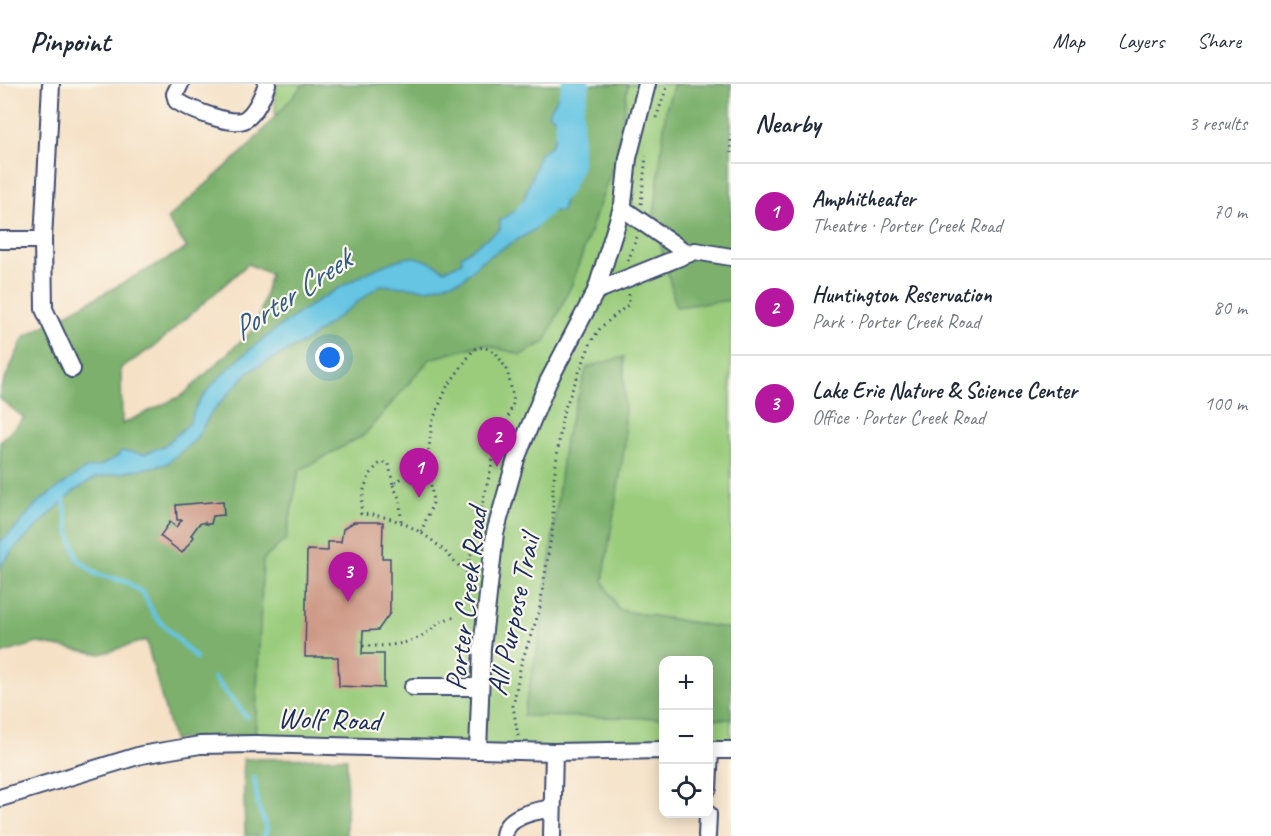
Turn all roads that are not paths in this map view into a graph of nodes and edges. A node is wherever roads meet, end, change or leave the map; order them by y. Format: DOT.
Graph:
graph roads {
  1 [pos="51,84"];
  2 [pos="180,84"];
  3 [pos="267,84"];
  4 [pos="647,84"];
  5 [pos="621,208"];
  6 [pos="0,240"];
  7 [pos="43,240"];
  8 [pos="688,254"];
  9 [pos="731,257"];
  10 [pos="596,291"];
  11 [pos="72,369"];
  12 [pos="413,687"];
  13 [pos="480,687"];
  14 [pos="478,750"];
  15 [pos="659,750"];
  16 [pos="713,750"];
  17 [pos="731,750"];
  18 [pos="554,752"];
  19 [pos="0,798"];
  20 [pos="552,808"];
  21 [pos="708,818"];
  22 [pos="504,836"];
  23 [pos="552,836"];
  24 [pos="707,836"];
  1 -- 7 [label="street"];
  2 -- 3 [label="street"];
  4 -- 5 [label="street, Porter Creek Road"];
  5 -- 8 [label="street"];
  5 -- 10 [label="street, Porter Creek Road"];
  6 -- 7 [label="street"];
  7 -- 11 [label="street"];
  8 -- 9 [label="street"];
  8 -- 10 [label="street"];
  10 -- 13 [label="street, Porter Creek Road"];
  12 -- 13 [label="street"];
  13 -- 14 [label="street, Porter Creek Road"];
  14 -- 18 [label="street, Wolf Road"];
  14 -- 19 [label="street, Wolf Road"];
  15 -- 18 [label="street, Wolf Road"];
  16 -- 17 [label="street"];
  18 -- 20 [label="street"];
  20 -- 22 [label="street"];
  20 -- 23 [label="street"];
  21 -- 24 [label="street"];
}
